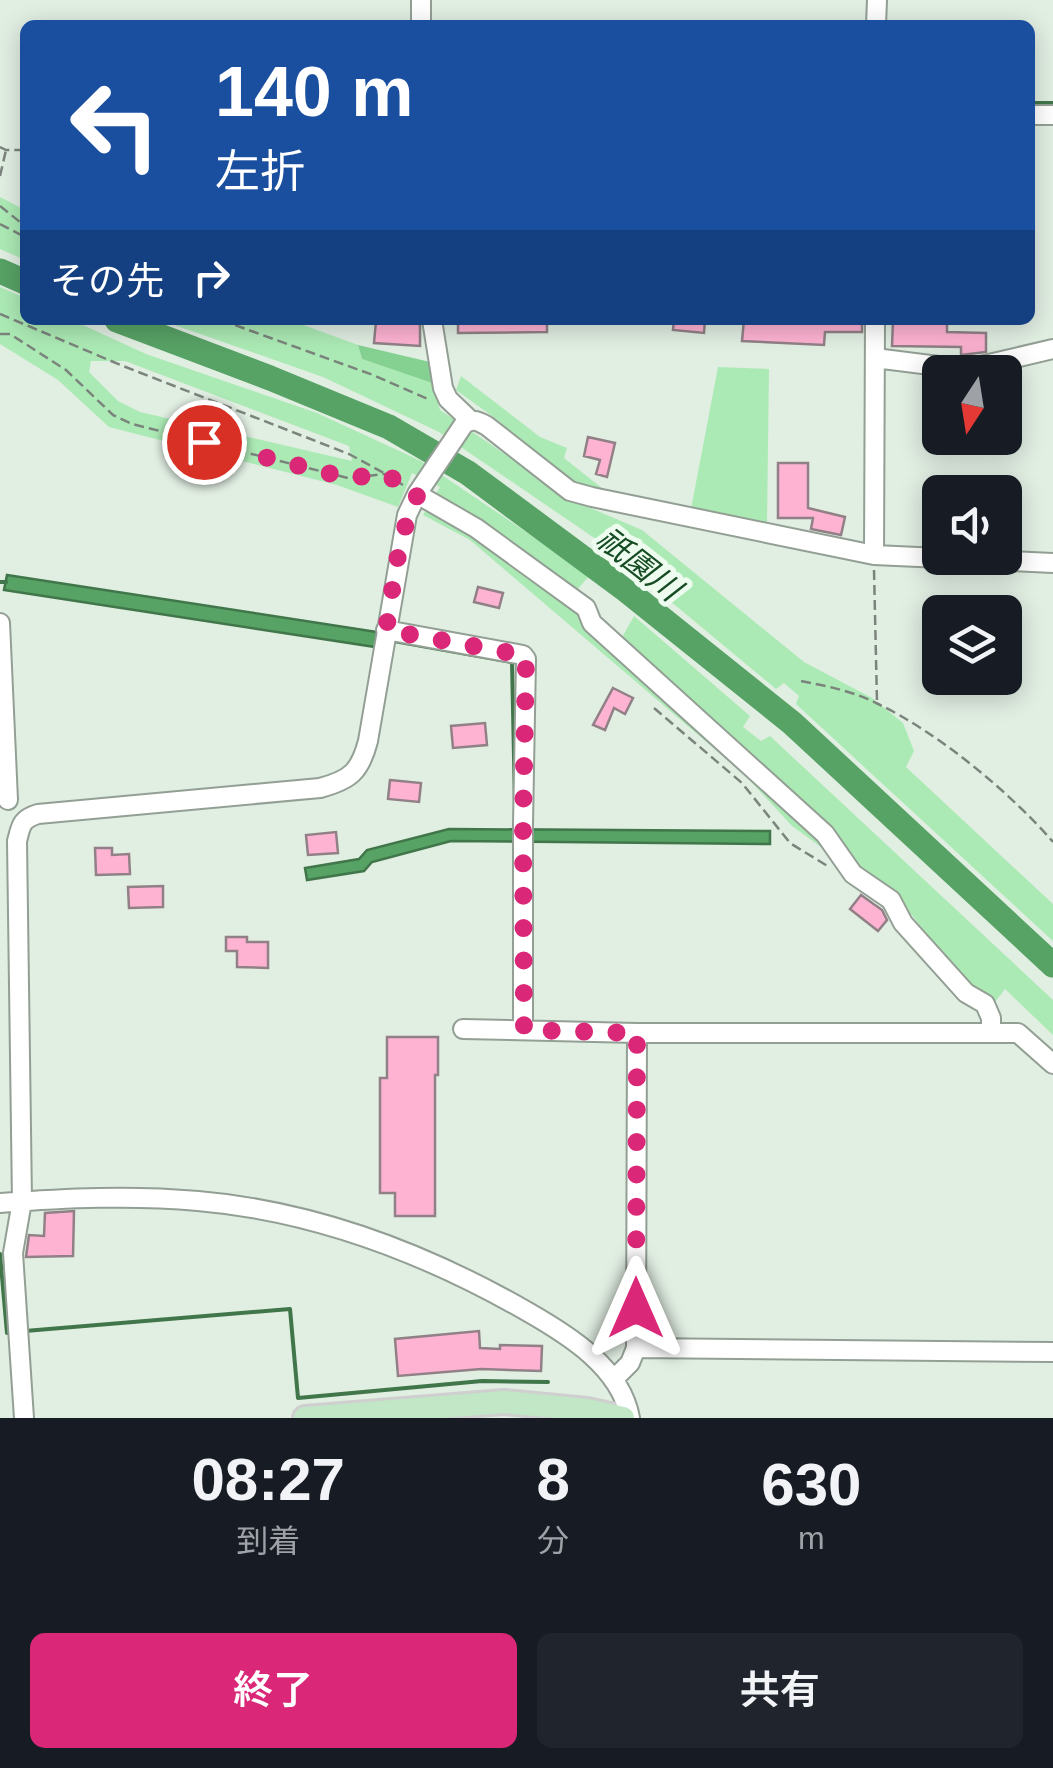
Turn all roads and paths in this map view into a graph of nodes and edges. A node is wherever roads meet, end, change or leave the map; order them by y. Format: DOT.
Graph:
graph roads {
  1 [pos="0,147"];
  2 [pos="6,150"];
  3 [pos="20,150"];
  4 [pos="0,176"];
  5 [pos="0,206"];
  6 [pos="20,222"];
  7 [pos="26,325"];
  8 [pos="236,325"];
  9 [pos="433,325"];
  10 [pos="875,325"];
  11 [pos="0,334"];
  12 [pos="1053,349"];
  13 [pos="875,358"];
  14 [pos="448,399"];
  15 [pos="467,422"];
  16 [pos="385,474"];
  17 [pos="418,494"];
  18 [pos="874,555"];
  19 [pos="1053,563"];
  20 [pos="0,623"];
  21 [pos="386,630"];
  22 [pos="802,681"];
  23 [pos="877,703"];
  24 [pos="654,708"];
  25 [pos="4,799"];
  26 [pos="25,818"];
  27 [pos="1053,842"];
  28 [pos="853,874"];
  29 [pos="463,1029"];
  30 [pos="524,1030"];
  31 [pos="637,1033"];
  32 [pos="991,1033"];
  33 [pos="1053,1064"];
  34 [pos="22,1201"];
  35 [pos="0,1203"];
  36 [pos="636,1348"];
  37 [pos="1053,1352"];
  38 [pos="614,1378"];
  39 [pos="24,1418"];
  40 [pos="306,1418"];
  41 [pos="623,1418"];
  42 [pos="630,1418"];
  1 -- 2 [label="path"];
  2 -- 3 [label="path"];
  2 -- 4 [label="path"];
  5 -- 6 [label="path"];
  7 -- 16 [label="path"];
  8 -- 14 [label="path"];
  9 -- 14 [label="street"];
  10 -- 13 [label="street"];
  11 -- 16 [label="path"];
  12 -- 13 [label="street"];
  13 -- 18 [label="street"];
  14 -- 15 [label="street"];
  15 -- 17 [label="street"];
  15 -- 18 [label="street"];
  16 -- 17 [label="path"];
  17 -- 21 [label="street"];
  17 -- 28 [label="street"];
  18 -- 19 [label="street"];
  18 -- 23 [label="path"];
  20 -- 25 [label="street"];
  21 -- 26 [label="street"];
  21 -- 30 [label="street"];
  22 -- 23 [label="path"];
  23 -- 27 [label="path"];
  24 -- 28 [label="path"];
  25 -- 26 [label="street"];
  26 -- 34 [label="street"];
  28 -- 32 [label="street"];
  29 -- 30 [label="street"];
  30 -- 31 [label="street"];
  31 -- 32 [label="street"];
  31 -- 36 [label="street"];
  32 -- 33 [label="street"];
  34 -- 35 [label="street"];
  34 -- 38 [label="street"];
  34 -- 39 [label="street"];
  36 -- 37 [label="street"];
  36 -- 38 [label="street"];
  38 -- 42 [label="street"];
  40 -- 41 [label="main road"];
}
